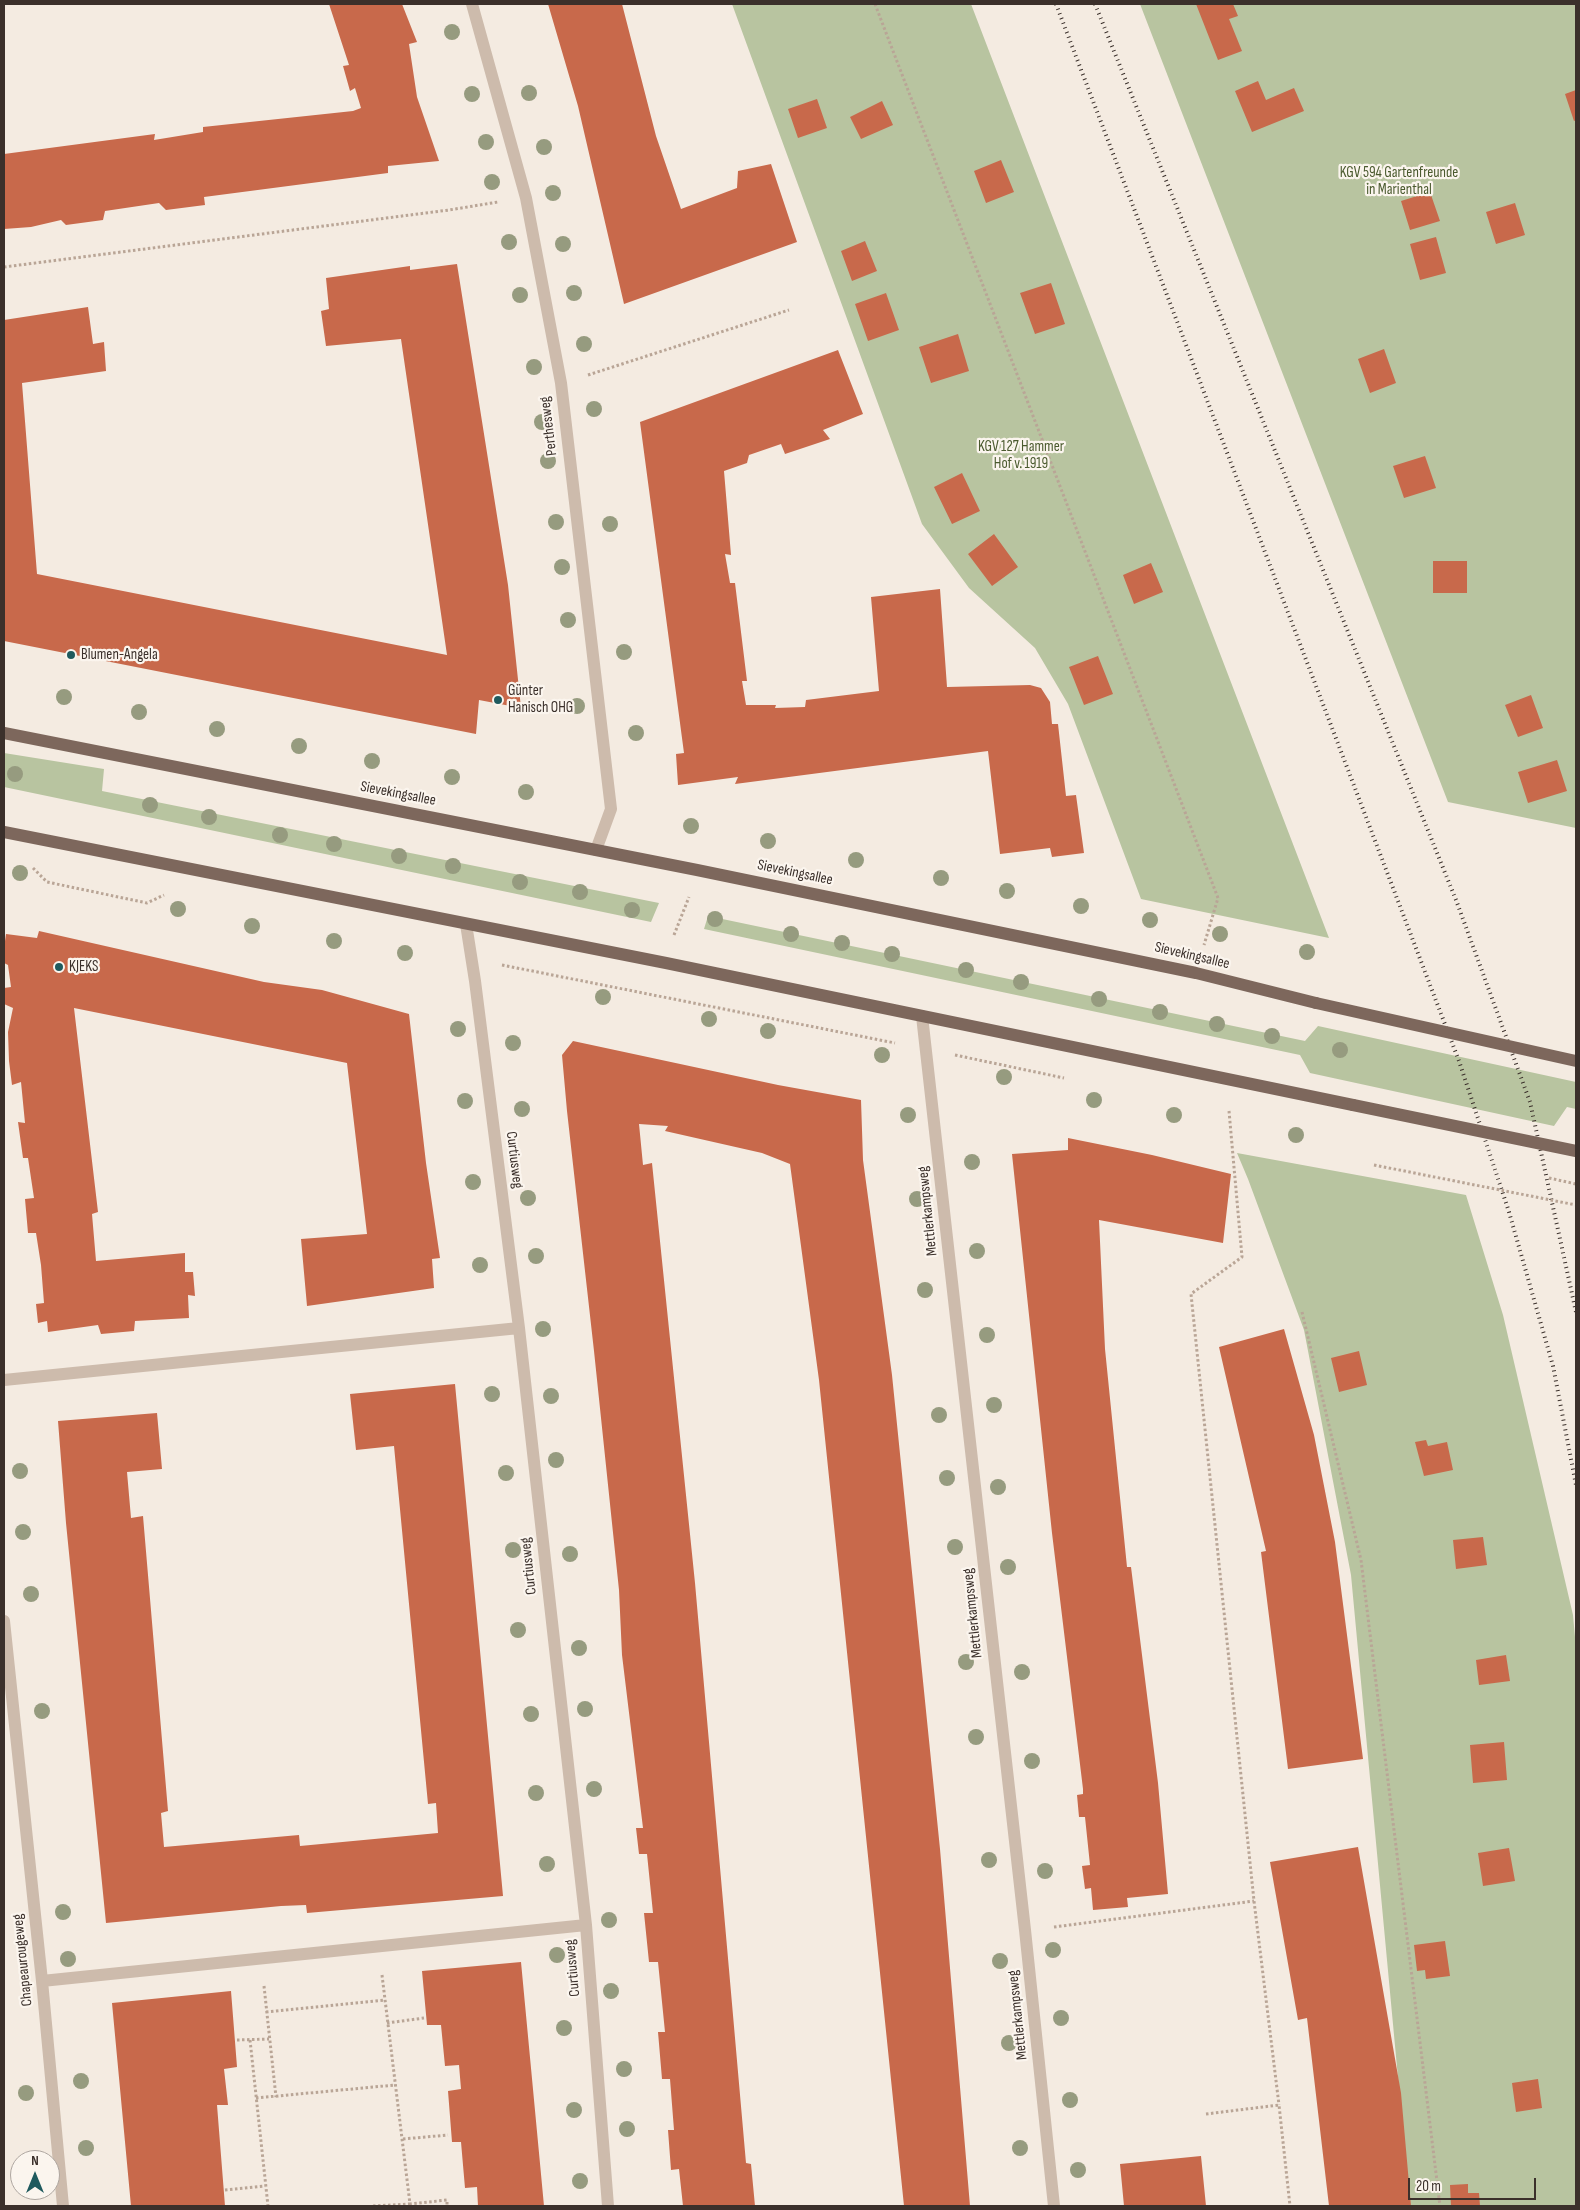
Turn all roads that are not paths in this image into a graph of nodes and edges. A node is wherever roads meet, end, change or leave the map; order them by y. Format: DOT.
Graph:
graph roads {
  1 [pos="472,4"];
  2 [pos="4,733"];
  3 [pos="4,832"];
  4 [pos="596,850"];
  5 [pos="466,924"];
  6 [pos="922,1016"];
  7 [pos="1576,1061"];
  8 [pos="1576,1151"];
  9 [pos="519,1328"];
  10 [pos="4,1380"];
  11 [pos="4,1621"];
  12 [pos="586,1925"];
  13 [pos="42,1981"];
  14 [pos="63,2206"];
  15 [pos="608,2206"];
  16 [pos="1054,2206"];
  1 -- 4 [label="street, Perthesweg"];
  2 -- 4 [label="main road, Sievekingsallee"];
  3 -- 5 [label="main road"];
  4 -- 7 [label="main road, Sievekingsallee, bridge"];
  5 -- 6 [label="main road"];
  5 -- 9 [label="street, Curtiusweg"];
  6 -- 8 [label="main road, bridge"];
  6 -- 16 [label="street, Mettlerkampsweg"];
  9 -- 10 [label="street"];
  9 -- 12 [label="street, Curtiusweg"];
  11 -- 13 [label="street, Chapeaurougeweg"];
  12 -- 13 [label="street"];
  12 -- 15 [label="street, Curtiusweg"];
  13 -- 14 [label="street, Chapeaurougeweg"];
}
